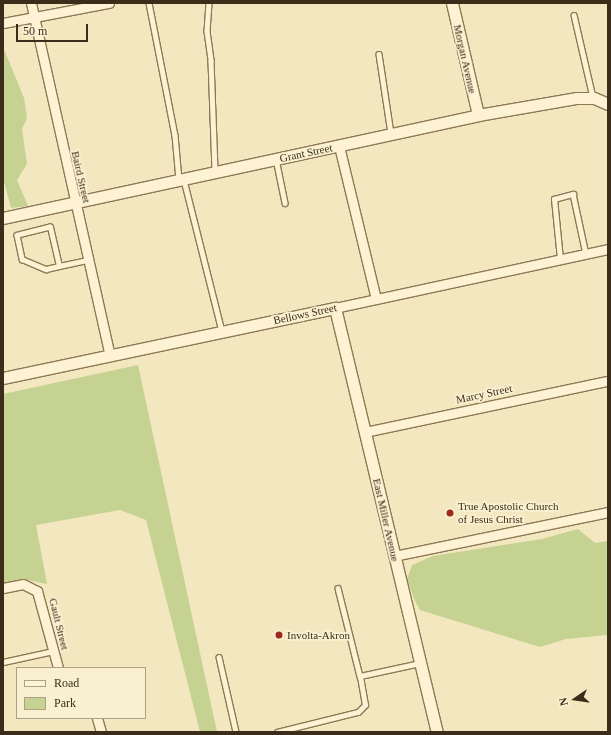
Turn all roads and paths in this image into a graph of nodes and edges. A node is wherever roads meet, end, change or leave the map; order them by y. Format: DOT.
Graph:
graph roads {
  1 [pos="31,3"];
  2 [pos="109,3"];
  3 [pos="149,3"];
  4 [pos="209,3"];
  5 [pos="452,3"];
  6 [pos="574,15"];
  7 [pos="34,17"];
  8 [pos="3,23"];
  9 [pos="379,54"];
  10 [pos="594,98"];
  11 [pos="608,104"];
  12 [pos="478,115"];
  13 [pos="392,135"];
  14 [pos="339,146"];
  15 [pos="276,159"];
  16 [pos="215,172"];
  17 [pos="181,180"];
  18 [pos="74,202"];
  19 [pos="285,204"];
  20 [pos="3,218"];
  21 [pos="608,249"];
  22 [pos="586,254"];
  23 [pos="560,259"];
  24 [pos="88,260"];
  25 [pos="59,266"];
  26 [pos="376,298"];
  27 [pos="335,308"];
  28 [pos="222,331"];
  29 [pos="110,356"];
  30 [pos="3,378"];
  31 [pos="608,381"];
  32 [pos="365,432"];
  33 [pos="608,512"];
  34 [pos="394,556"];
  35 [pos="3,588"];
  36 [pos="338,588"];
  37 [pos="54,651"];
  38 [pos="219,657"];
  39 [pos="3,662"];
  40 [pos="420,663"];
  41 [pos="58,667"];
  42 [pos="360,676"];
  43 [pos="97,719"];
  44 [pos="101,732"];
  45 [pos="236,732"];
  46 [pos="277,732"];
  47 [pos="436,732"];
  1 -- 7 [label="street, Baird Street"];
  2 -- 7 [label="street"];
  3 -- 17 [label="lane"];
  4 -- 16 [label="lane"];
  5 -- 12 [label="street, Morgan Avenue"];
  6 -- 10 [label="lane"];
  7 -- 8 [label="street"];
  7 -- 18 [label="street, Baird Street"];
  9 -- 13 [label="lane"];
  10 -- 11 [label="street"];
  10 -- 12 [label="street, Grant Street"];
  12 -- 13 [label="street, Grant Street"];
  13 -- 14 [label="street, Grant Street"];
  14 -- 15 [label="street, Grant Street"];
  14 -- 26 [label="street"];
  15 -- 16 [label="street, Grant Street"];
  15 -- 19 [label="lane"];
  16 -- 17 [label="street, Grant Street"];
  17 -- 18 [label="street, Grant Street"];
  17 -- 28 [label="lane"];
  18 -- 20 [label="street, Grant Street"];
  18 -- 24 [label="street, Baird Street"];
  21 -- 22 [label="street, Bellows Street"];
  22 -- 23 [label="street, Bellows Street"];
  22 -- 23 [label="lane"];
  23 -- 26 [label="street, Bellows Street"];
  24 -- 25 [label="lane"];
  24 -- 29 [label="street, Baird Street"];
  25 -- 25 [label="lane"];
  26 -- 27 [label="street, Bellows Street"];
  27 -- 28 [label="street, Bellows Street"];
  27 -- 32 [label="street, East Miller Avenue"];
  28 -- 29 [label="street, Bellows Street"];
  29 -- 30 [label="street, Bellows Street"];
  31 -- 32 [label="street, Marcy Street"];
  32 -- 34 [label="street, East Miller Avenue"];
  33 -- 34 [label="street"];
  34 -- 40 [label="street, East Miller Avenue"];
  35 -- 37 [label="street, Gault Street"];
  36 -- 42 [label="lane"];
  37 -- 39 [label="lane"];
  37 -- 41 [label="street, Gault Street"];
  38 -- 45 [label="lane"];
  40 -- 42 [label="lane"];
  40 -- 47 [label="street, East Miller Avenue"];
  42 -- 46 [label="lane"];
  43 -- 44 [label="street"];
}
